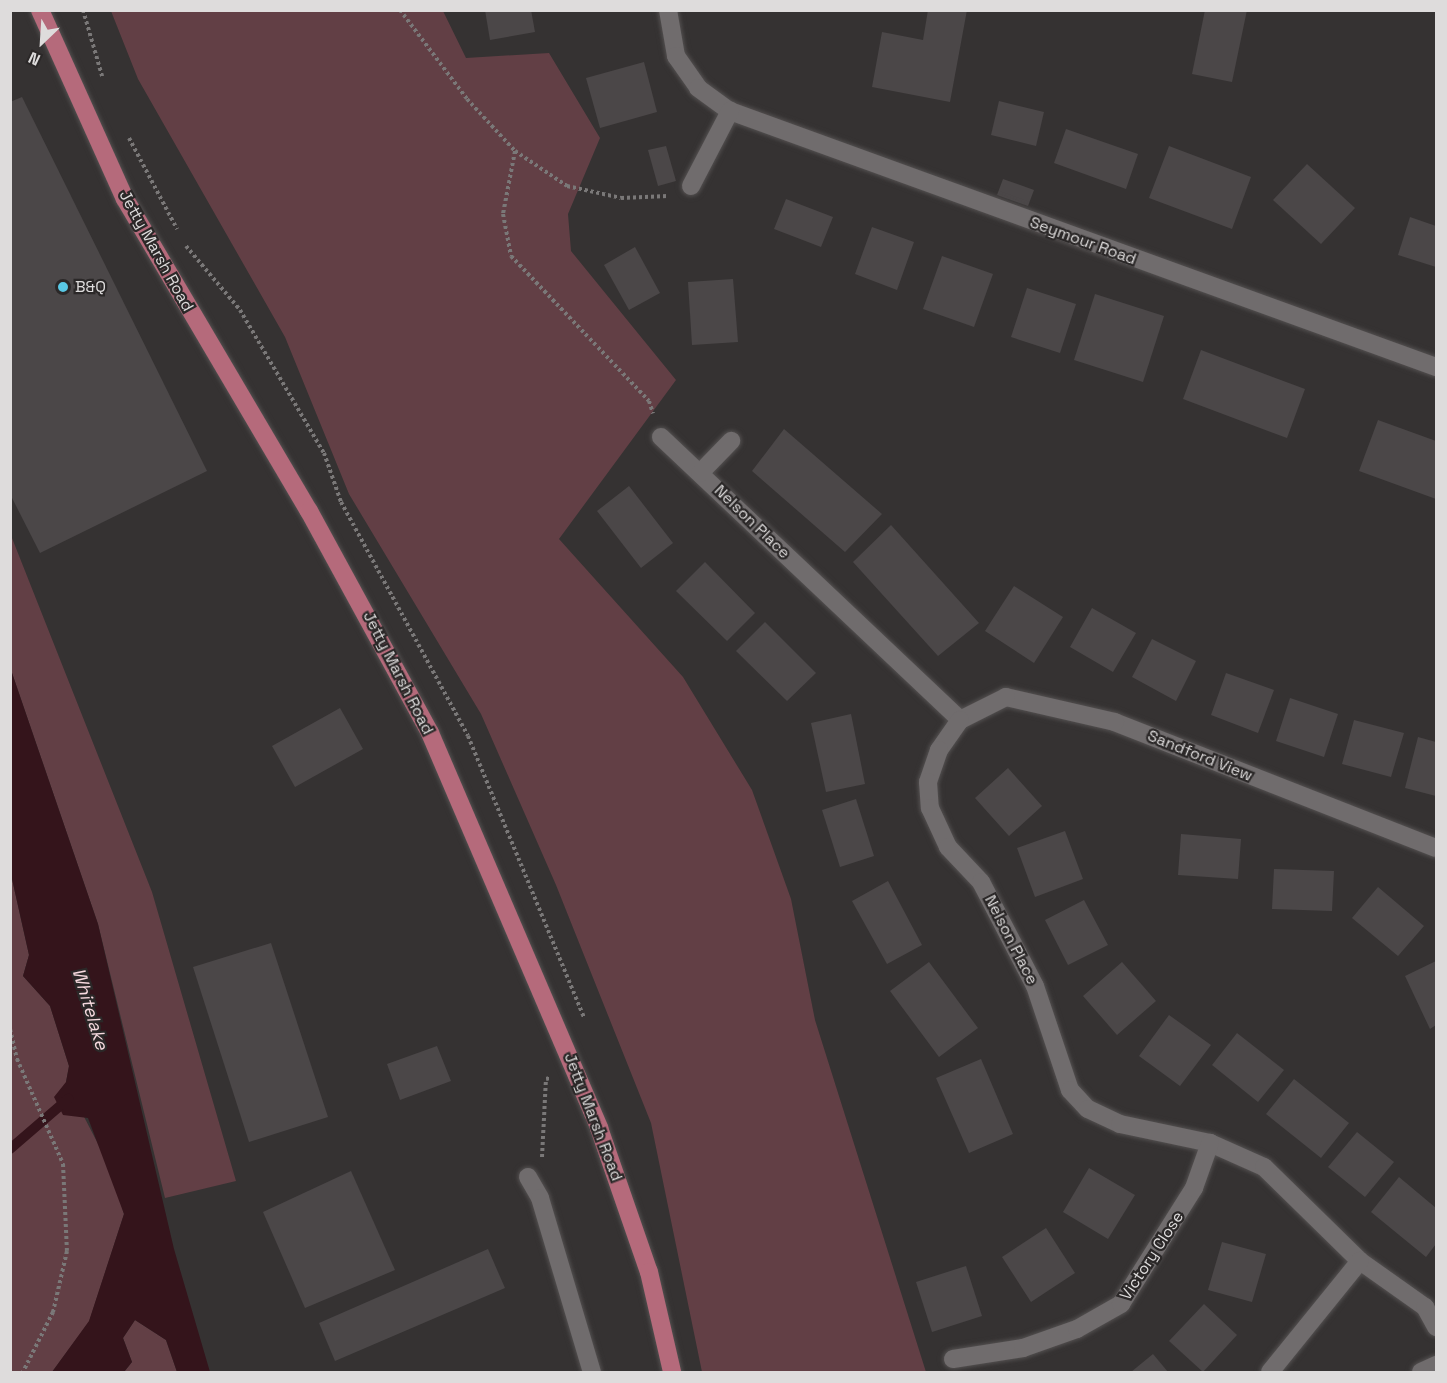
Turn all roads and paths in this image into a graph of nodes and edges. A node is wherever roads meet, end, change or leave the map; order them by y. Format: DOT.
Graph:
graph roads {
  1 [pos="40,10"];
  2 [pos="400,10"];
  3 [pos="668,10"];
  4 [pos="730,111"];
  5 [pos="515,151"];
  6 [pos="691,186"];
  7 [pos="1437,367"];
  8 [pos="661,437"];
  9 [pos="731,441"];
  10 [pos="700,473"];
  11 [pos="960,720"];
  12 [pos="1437,848"];
  13 [pos="10,1029"];
  14 [pos="577,1069"];
  15 [pos="1210,1143"];
  16 [pos="528,1177"];
  17 [pos="540,1198"];
  18 [pos="1360,1261"];
  19 [pos="1437,1327"];
  20 [pos="953,1359"];
  21 [pos="1437,1365"];
  22 [pos="23,1372"];
  23 [pos="592,1372"];
  24 [pos="672,1372"];
  25 [pos="1270,1372"];
  26 [pos="1421,1372"];
  1 -- 14 [label="main road, Jetty Marsh Road"];
  2 -- 5 [label="path"];
  3 -- 4 [label="street, Seymour Road"];
  4 -- 6 [label="street"];
  4 -- 7 [label="street, Seymour Road"];
  5 -- 6 [label="path"];
  5 -- 8 [label="path"];
  8 -- 10 [label="street, Nelson Place"];
  9 -- 10 [label="street, Nelson Place"];
  10 -- 11 [label="street, Nelson Place"];
  11 -- 12 [label="street, Sandford View"];
  11 -- 15 [label="street, Nelson Place"];
  13 -- 22 [label="path"];
  14 -- 17 [label="path"];
  14 -- 24 [label="main road, Jetty Marsh Road"];
  15 -- 18 [label="street, Nelson Place"];
  15 -- 20 [label="street, Victory Close"];
  16 -- 17 [label="street"];
  17 -- 23 [label="street"];
  18 -- 19 [label="street, Nelson Place"];
  18 -- 25 [label="street"];
  21 -- 26 [label="street"];
}
